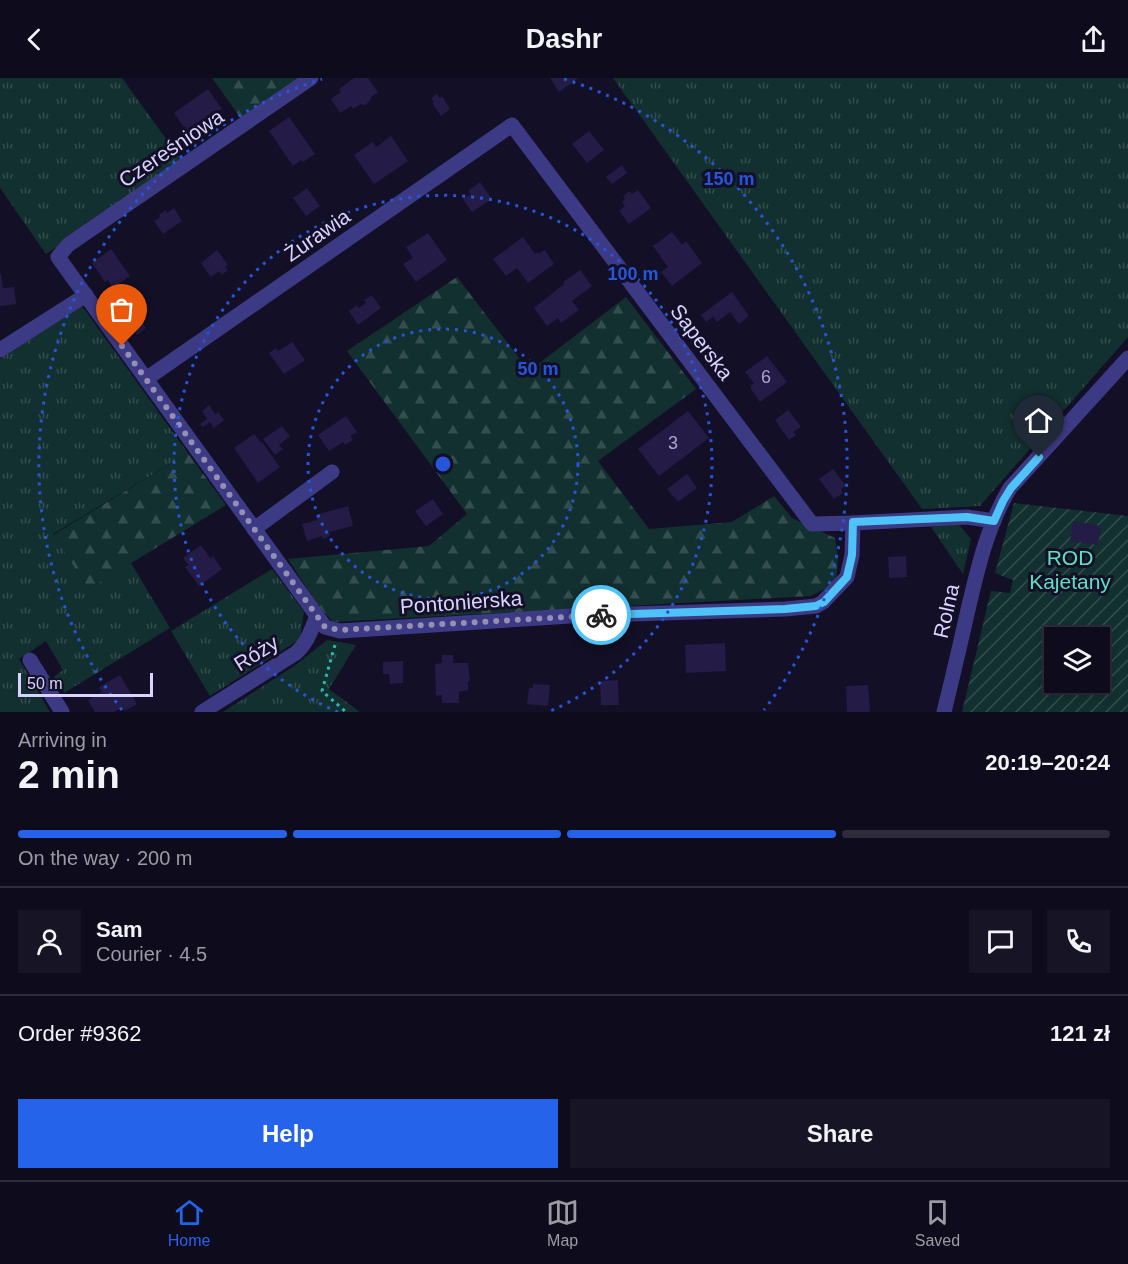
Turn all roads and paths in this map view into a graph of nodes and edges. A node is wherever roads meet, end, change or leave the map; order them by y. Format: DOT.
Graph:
graph roads {
  1 [pos="312,78"];
  2 [pos="512,125"];
  3 [pos="86,295"];
  4 [pos="0,350"];
  5 [pos="1127,361"];
  6 [pos="146,379"];
  7 [pos="332,472"];
  8 [pos="994,521"];
  9 [pos="853,522"];
  10 [pos="254,529"];
  11 [pos="317,616"];
  12 [pos="340,630"];
  13 [pos="30,660"];
  14 [pos="62,712"];
  15 [pos="202,712"];
  16 [pos="346,712"];
  17 [pos="944,712"];
  1 -- 3 [label="street, Czereśniowa"];
  2 -- 6 [label="street, Żurawia"];
  2 -- 9 [label="street, Saperska"];
  3 -- 4 [label="street"];
  3 -- 6 [label="street"];
  5 -- 8 [label="street, Rolna"];
  6 -- 10 [label="street"];
  7 -- 10 [label="street"];
  8 -- 9 [label="street"];
  8 -- 17 [label="street, Rolna"];
  9 -- 12 [label="street, Pontonierska"];
  10 -- 11 [label="street"];
  11 -- 12 [label="street"];
  11 -- 15 [label="street, Róży"];
  12 -- 16 [label="path"];
  13 -- 14 [label="street"];
}
